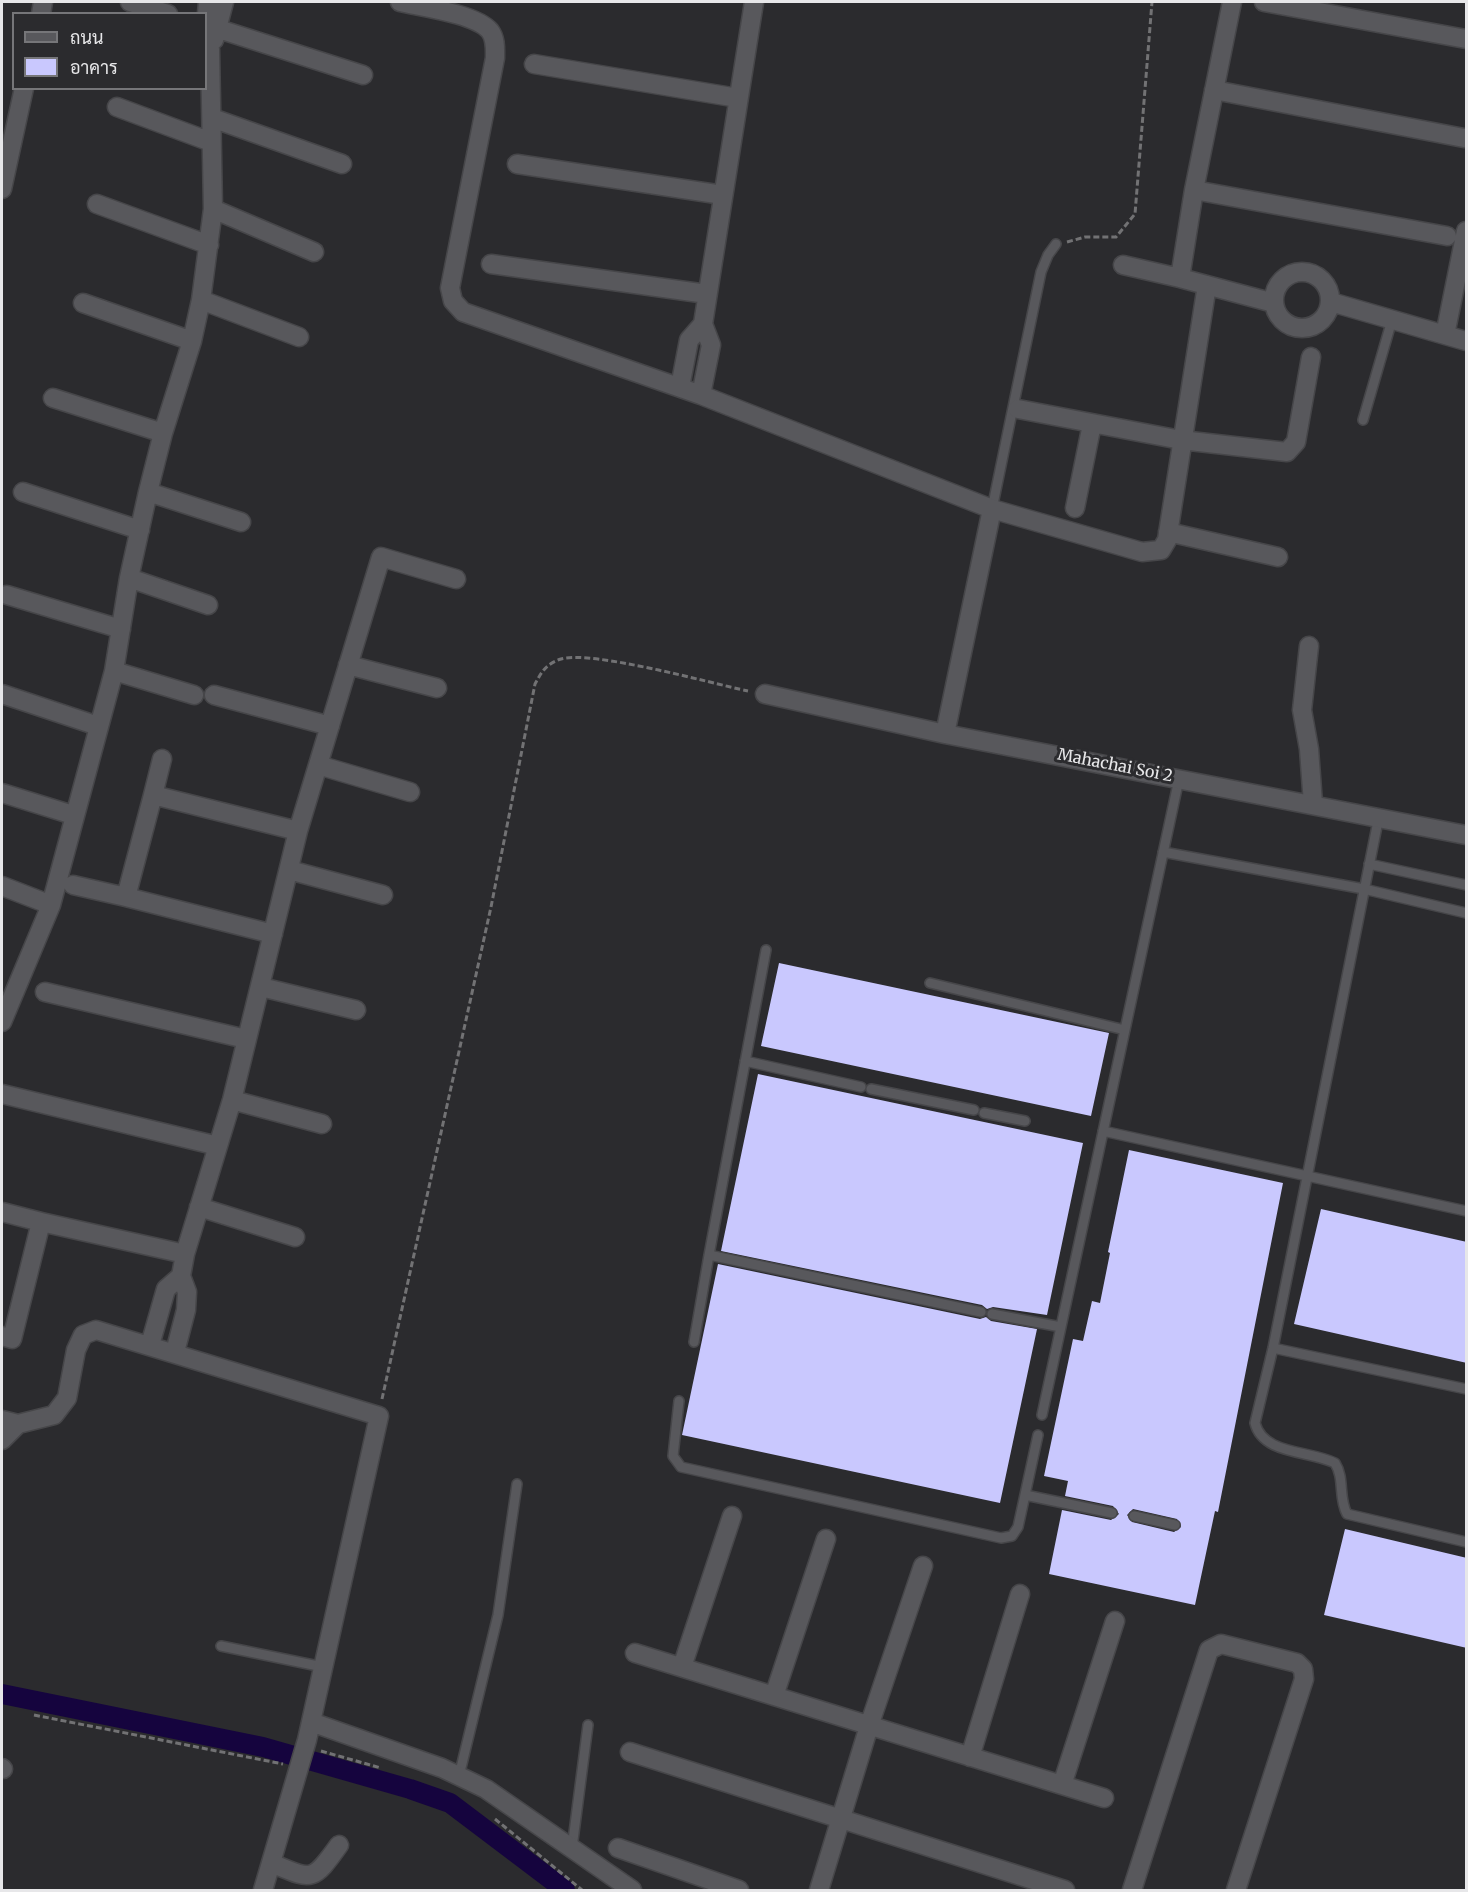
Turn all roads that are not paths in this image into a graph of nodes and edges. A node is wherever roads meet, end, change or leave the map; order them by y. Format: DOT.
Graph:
graph roads {
  1 [pos="130,2"];
  2 [pos="208,2"];
  3 [pos="224,2"];
  4 [pos="400,2"];
  5 [pos="753,2"];
  6 [pos="1232,2"];
  7 [pos="1264,2"];
  8 [pos="162,12"];
  9 [pos="210,26"];
  10 [pos="1467,39"];
  11 [pos="534,64"];
  12 [pos="363,75"];
  13 [pos="24,90"];
  14 [pos="1214,90"];
  15 [pos="738,98"];
  16 [pos="117,107"];
  17 [pos="212,118"];
  18 [pos="1464,138"];
  19 [pos="212,142"];
  20 [pos="342,164"];
  21 [pos="517,164"];
  22 [pos="2,189"];
  23 [pos="1194,190"];
  24 [pos="723,195"];
  25 [pos="98,204"];
  26 [pos="213,209"];
  27 [pos="1467,231"];
  28 [pos="1447,236"];
  29 [pos="1056,244"];
  30 [pos="209,245"];
  31 [pos="1465,250"];
  32 [pos="314,252"];
  33 [pos="491,264"];
  34 [pos="1123,265"];
  35 [pos="1180,278"];
  36 [pos="1207,285"];
  37 [pos="707,294"];
  38 [pos="201,300"];
  39 [pos="1330,302"];
  40 [pos="83,303"];
  41 [pos="1274,303"];
  42 [pos="1392,320"];
  43 [pos="703,324"];
  44 [pos="1445,335"];
  45 [pos="299,337"];
  46 [pos="192,341"];
  47 [pos="1467,341"];
  48 [pos="1311,357"];
  49 [pos="680,387"];
  50 [pos="701,395"];
  51 [pos="53,398"];
  52 [pos="1018,409"];
  53 [pos="1363,420"];
  54 [pos="1092,424"];
  55 [pos="163,434"];
  56 [pos="1181,440"];
  57 [pos="23,492"];
  58 [pos="148,492"];
  59 [pos="1075,508"];
  60 [pos="992,509"];
  61 [pos="241,522"];
  62 [pos="140,530"];
  63 [pos="1168,532"];
  64 [pos="1278,557"];
  65 [pos="129,578"];
  66 [pos="456,579"];
  67 [pos="7,595"];
  68 [pos="208,605"];
  69 [pos="121,629"];
  70 [pos="1309,646"];
  71 [pos="348,665"];
  72 [pos="114,671"];
  73 [pos="437,688"];
  74 [pos="2,694"];
  75 [pos="765,694"];
  76 [pos="194,695"];
  77 [pos="214,695"];
  78 [pos="98,726"];
  79 [pos="330,726"];
  80 [pos="945,734"];
  81 [pos="162,759"];
  82 [pos="318,765"];
  83 [pos="1179,778"];
  84 [pos="410,792"];
  85 [pos="2,793"];
  86 [pos="153,795"];
  87 [pos="1313,804"];
  88 [pos="73,815"];
  89 [pos="1379,816"];
  90 [pos="298,831"];
  91 [pos="1467,835"];
  92 [pos="1163,852"];
  93 [pos="1369,864"];
  94 [pos="289,870"];
  95 [pos="73,885"];
  96 [pos="1467,885"];
  97 [pos="2,886"];
  98 [pos="1364,889"];
  99 [pos="383,895"];
  100 [pos="126,897"];
  101 [pos="51,904"];
  102 [pos="1467,913"];
  103 [pos="273,934"];
  104 [pos="766,950"];
  105 [pos="9,982"];
  106 [pos="930,983"];
  107 [pos="261,987"];
  108 [pos="45,992"];
  109 [pos="356,1010"];
  110 [pos="2,1022"];
  111 [pos="1125,1030"];
  112 [pos="246,1039"];
  113 [pos="745,1061"];
  114 [pos="2,1094"];
  115 [pos="232,1100"];
  116 [pos="1026,1122"];
  117 [pos="322,1124"];
  118 [pos="1103,1131"];
  119 [pos="218,1146"];
  120 [pos="1307,1176"];
  121 [pos="199,1207"];
  122 [pos="1467,1211"];
  123 [pos="2,1212"];
  124 [pos="41,1222"];
  125 [pos="295,1237"];
  126 [pos="185,1254"];
  127 [pos="709,1255"];
  128 [pos="181,1276"];
  129 [pos="981,1312"];
  130 [pos="992,1314"];
  131 [pos="1061,1327"];
  132 [pos="2,1336"];
  133 [pos="694,1342"];
  134 [pos="150,1345"];
  135 [pos="1273,1348"];
  136 [pos="176,1352"];
  137 [pos="1467,1389"];
  138 [pos="679,1401"];
  139 [pos="1042,1415"];
  140 [pos="10,1422"];
  141 [pos="1038,1435"];
  142 [pos="2,1440"];
  143 [pos="517,1484"];
  144 [pos="1025,1495"];
  145 [pos="1112,1513"];
  146 [pos="732,1516"];
  147 [pos="1134,1516"];
  148 [pos="1176,1525"];
  149 [pos="826,1539"];
  150 [pos="1467,1542"];
  151 [pos="923,1566"];
  152 [pos="1020,1594"];
  153 [pos="1115,1621"];
  154 [pos="221,1646"];
  155 [pos="635,1653"];
  156 [pos="323,1667"];
  157 [pos="682,1667"];
  158 [pos="774,1696"];
  159 [pos="311,1722"];
  160 [pos="588,1725"];
  161 [pos="869,1726"];
  162 [pos="630,1752"];
  163 [pos="970,1757"];
  164 [pos="459,1776"];
  165 [pos="1062,1785"];
  166 [pos="1104,1798"];
  167 [pos="840,1820"];
  168 [pos="339,1845"];
  169 [pos="618,1848"];
  170 [pos="572,1850"];
  171 [pos="271,1863"];
  172 [pos="263,1890"];
  173 [pos="632,1890"];
  174 [pos="739,1890"];
  175 [pos="819,1890"];
  176 [pos="1065,1890"];
  177 [pos="1132,1890"];
  178 [pos="1236,1890"];
  1 -- 8 [label="street"];
  2 -- 9 [label="street"];
  3 -- 9 [label="street"];
  4 -- 49 [label="street"];
  5 -- 15 [label="street"];
  6 -- 14 [label="street"];
  7 -- 10 [label="street"];
  9 -- 12 [label="street"];
  9 -- 17 [label="street"];
  11 -- 15 [label="street"];
  13 -- 22 [label="street"];
  14 -- 18 [label="street"];
  14 -- 23 [label="street"];
  15 -- 24 [label="street"];
  16 -- 19 [label="street"];
  17 -- 19 [label="street"];
  17 -- 20 [label="street"];
  19 -- 26 [label="street"];
  21 -- 24 [label="street"];
  23 -- 28 [label="street"];
  23 -- 35 [label="street"];
  24 -- 37 [label="street"];
  25 -- 30 [label="street"];
  26 -- 30 [label="street"];
  26 -- 32 [label="street"];
  27 -- 31 [label="street"];
  29 -- 60 [label="lane"];
  30 -- 38 [label="street"];
  31 -- 44 [label="street"];
  33 -- 37 [label="street"];
  34 -- 35 [label="street"];
  35 -- 36 [label="street"];
  36 -- 41 [label="street"];
  36 -- 56 [label="street"];
  37 -- 43 [label="street"];
  38 -- 45 [label="street"];
  38 -- 46 [label="street"];
  39 -- 41 [label="street"];
  39 -- 41 [label="street"];
  39 -- 42 [label="street"];
  40 -- 46 [label="street"];
  42 -- 44 [label="street"];
  42 -- 53 [label="lane"];
  43 -- 49 [label="street"];
  43 -- 50 [label="street"];
  44 -- 47 [label="street"];
  46 -- 55 [label="street"];
  48 -- 56 [label="street"];
  49 -- 50 [label="street"];
  50 -- 60 [label="street"];
  51 -- 55 [label="street"];
  52 -- 54 [label="street"];
  54 -- 56 [label="street"];
  54 -- 59 [label="street"];
  55 -- 58 [label="street"];
  56 -- 63 [label="street"];
  57 -- 62 [label="street"];
  58 -- 61 [label="street"];
  58 -- 62 [label="street"];
  60 -- 63 [label="street"];
  60 -- 80 [label="street"];
  62 -- 65 [label="street"];
  63 -- 64 [label="street"];
  65 -- 68 [label="street"];
  65 -- 69 [label="street"];
  66 -- 71 [label="street"];
  67 -- 69 [label="street"];
  69 -- 72 [label="street"];
  70 -- 87 [label="street"];
  71 -- 73 [label="street"];
  71 -- 79 [label="street"];
  72 -- 76 [label="street"];
  72 -- 78 [label="street"];
  74 -- 78 [label="street"];
  75 -- 80 [label="street, Mahachai Soi 2"];
  77 -- 79 [label="street"];
  78 -- 88 [label="street"];
  79 -- 82 [label="street"];
  80 -- 83 [label="street, Mahachai Soi 2"];
  81 -- 86 [label="street"];
  82 -- 84 [label="street"];
  82 -- 90 [label="street"];
  83 -- 87 [label="street, Mahachai Soi 2"];
  83 -- 92 [label="lane"];
  85 -- 88 [label="street"];
  86 -- 90 [label="street"];
  86 -- 100 [label="street"];
  87 -- 89 [label="street, Mahachai Soi 2"];
  88 -- 101 [label="street"];
  89 -- 91 [label="street, Mahachai Soi 2"];
  89 -- 93 [label="lane"];
  90 -- 94 [label="street"];
  92 -- 98 [label="lane"];
  92 -- 111 [label="lane"];
  93 -- 96 [label="lane"];
  93 -- 98 [label="lane"];
  94 -- 99 [label="street"];
  94 -- 103 [label="street"];
  95 -- 100 [label="street"];
  97 -- 101 [label="street"];
  98 -- 102 [label="lane"];
  98 -- 120 [label="lane"];
  100 -- 103 [label="street"];
  101 -- 105 [label="street"];
  103 -- 107 [label="street"];
  104 -- 113 [label="lane"];
  105 -- 110 [label="street"];
  106 -- 111 [label="lane"];
  107 -- 109 [label="street"];
  107 -- 112 [label="street"];
  108 -- 112 [label="street"];
  111 -- 118 [label="lane"];
  112 -- 115 [label="street"];
  113 -- 116 [label="lane"];
  113 -- 127 [label="lane"];
  114 -- 119 [label="street"];
  115 -- 117 [label="street"];
  115 -- 119 [label="street"];
  118 -- 120 [label="lane"];
  118 -- 131 [label="lane"];
  119 -- 121 [label="street"];
  120 -- 122 [label="lane"];
  120 -- 135 [label="lane"];
  121 -- 125 [label="street"];
  121 -- 126 [label="street"];
  123 -- 124 [label="street"];
  124 -- 126 [label="street"];
  124 -- 132 [label="street"];
  126 -- 128 [label="street"];
  127 -- 129 [label="lane"];
  127 -- 133 [label="lane"];
  128 -- 134 [label="street"];
  128 -- 136 [label="street"];
  130 -- 131 [label="lane"];
  131 -- 139 [label="lane"];
  134 -- 136 [label="street"];
  134 -- 140 [label="street"];
  135 -- 137 [label="lane"];
  135 -- 150 [label="lane"];
  136 -- 156 [label="street"];
  138 -- 144 [label="lane"];
  140 -- 142 [label="street"];
  141 -- 144 [label="lane"];
  143 -- 164 [label="lane"];
  144 -- 145 [label="lane"];
  146 -- 157 [label="street"];
  147 -- 148 [label="lane"];
  149 -- 158 [label="street"];
  151 -- 161 [label="street"];
  152 -- 163 [label="street"];
  153 -- 165 [label="street"];
  154 -- 156 [label="lane"];
  155 -- 157 [label="street"];
  156 -- 159 [label="street"];
  157 -- 158 [label="street"];
  158 -- 161 [label="street"];
  159 -- 164 [label="street"];
  159 -- 171 [label="street"];
  160 -- 170 [label="lane"];
  161 -- 163 [label="street"];
  161 -- 167 [label="street"];
  162 -- 167 [label="street"];
  163 -- 165 [label="street"];
  164 -- 170 [label="street"];
  165 -- 166 [label="street"];
  167 -- 175 [label="street"];
  167 -- 176 [label="street"];
  168 -- 171 [label="street"];
  169 -- 174 [label="street"];
  170 -- 173 [label="street"];
  171 -- 172 [label="street"];
  177 -- 178 [label="street"];
}
